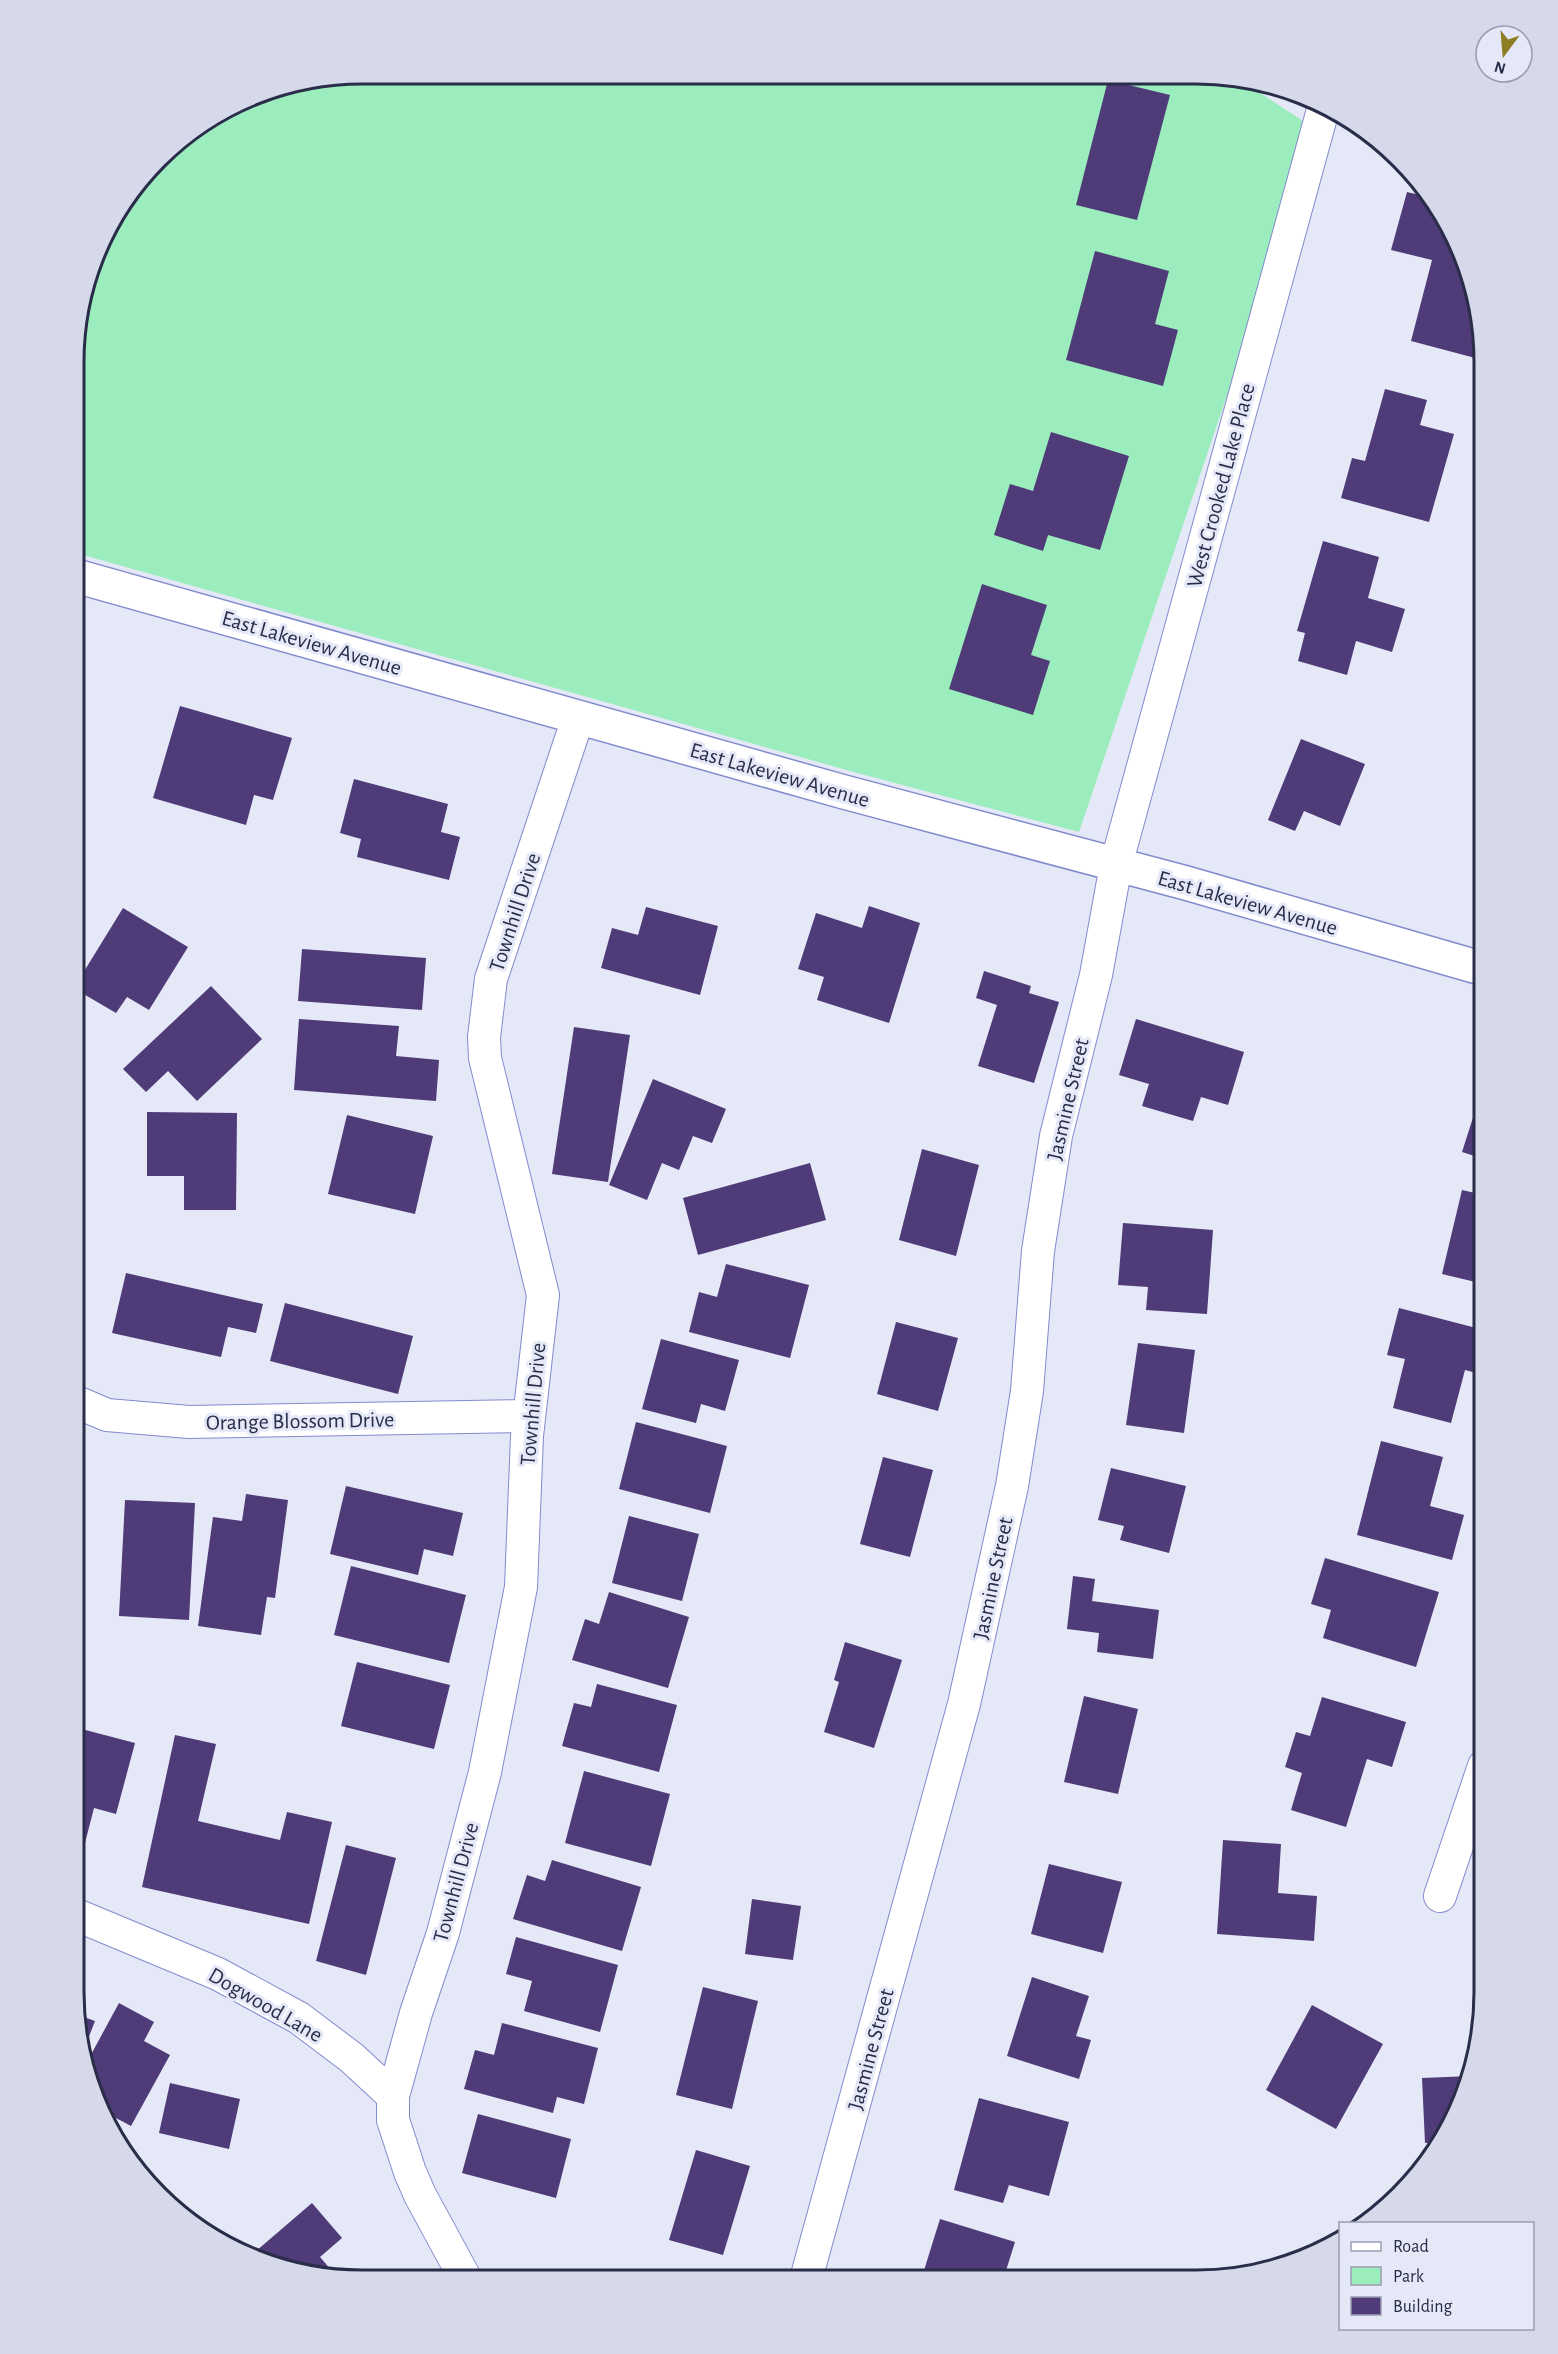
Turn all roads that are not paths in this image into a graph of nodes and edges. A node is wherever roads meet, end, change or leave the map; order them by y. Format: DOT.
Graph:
graph roads {
  1 [pos="1322,114"];
  2 [pos="84,578"];
  3 [pos="578,718"];
  4 [pos="1116,865"];
  5 [pos="1474,966"];
  6 [pos="84,1405"];
  7 [pos="529,1416"];
  8 [pos="1474,1796"];
  9 [pos="1440,1896"];
  10 [pos="84,1918"];
  11 [pos="393,2096"];
  12 [pos="461,2270"];
  13 [pos="808,2270"];
  1 -- 4 [label="street, West Crooked Lake Place"];
  2 -- 3 [label="street, East Lakeview Avenue"];
  3 -- 4 [label="street, East Lakeview Avenue"];
  3 -- 7 [label="street, Townhill Drive"];
  4 -- 5 [label="street, East Lakeview Avenue"];
  4 -- 13 [label="street, Jasmine Street"];
  6 -- 7 [label="street, Orange Blossom Drive"];
  7 -- 11 [label="street, Townhill Drive"];
  8 -- 9 [label="street"];
  10 -- 11 [label="street, Dogwood Lane"];
  11 -- 12 [label="street"];
}
